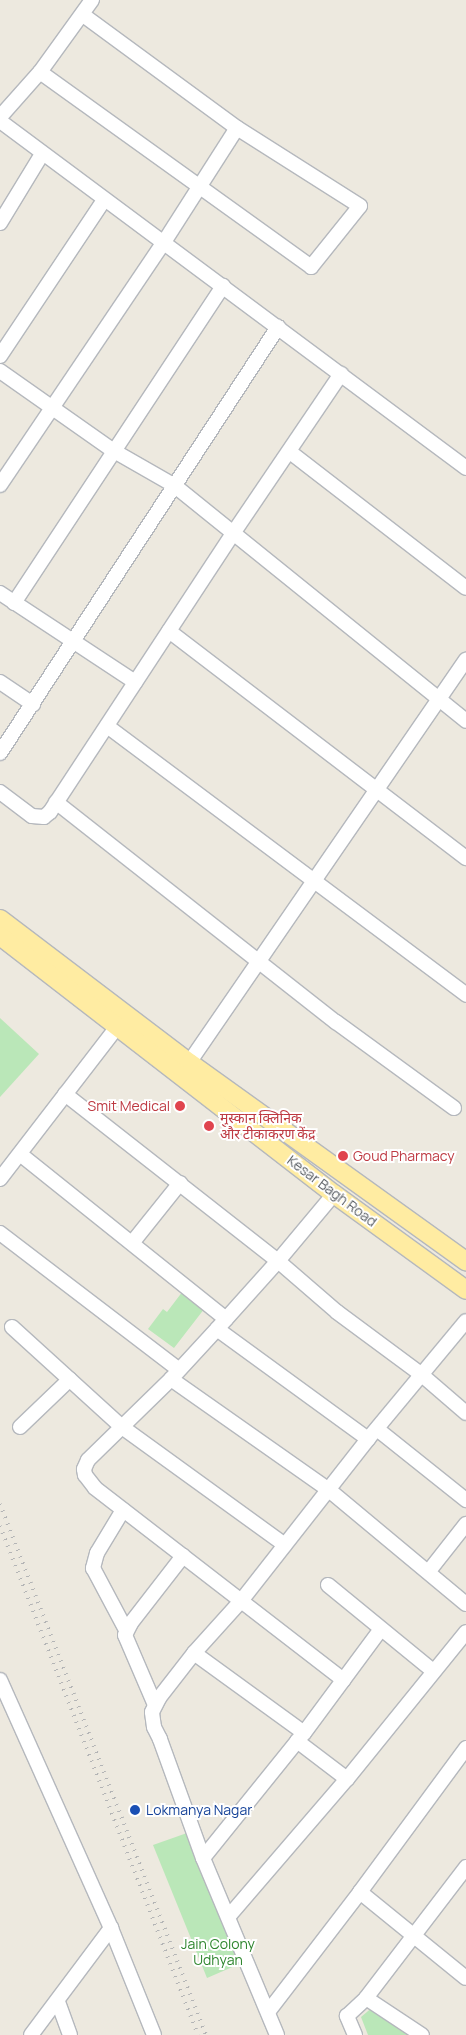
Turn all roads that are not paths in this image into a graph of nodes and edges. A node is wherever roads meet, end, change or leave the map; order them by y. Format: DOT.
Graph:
graph roads {
  1 [pos="92,0"];
  2 [pos="82,14"];
  3 [pos="40,72"];
  4 [pos="0,116"];
  5 [pos="0,121"];
  6 [pos="237,128"];
  7 [pos="42,154"];
  8 [pos="198,186"];
  9 [pos="104,200"];
  10 [pos="0,223"];
  11 [pos="164,242"];
  12 [pos="223,286"];
  13 [pos="278,327"];
  14 [pos="0,356"];
  15 [pos="0,371"];
  16 [pos="341,374"];
  17 [pos="52,408"];
  18 [pos="114,451"];
  19 [pos="290,452"];
  20 [pos="466,468"];
  21 [pos="0,485"];
  22 [pos="175,486"];
  23 [pos="234,532"];
  24 [pos="466,588"];
  25 [pos="0,593"];
  26 [pos="14,603"];
  27 [pos="169,631"];
  28 [pos="74,642"];
  29 [pos="466,659"];
  30 [pos="0,682"];
  31 [pos="134,682"];
  32 [pos="439,700"];
  33 [pos="33,704"];
  34 [pos="466,721"];
  35 [pos="107,726"];
  36 [pos="0,753"];
  37 [pos="376,790"];
  38 [pos="0,792"];
  39 [pos="56,802"];
  40 [pos="466,858"];
  41 [pos="314,880"];
  42 [pos="0,919"];
  43 [pos="0,936"];
  44 [pos="259,960"];
  45 [pos="466,995"];
  46 [pos="117,1027"];
  47 [pos="157,1047"];
  48 [pos="185,1069"];
  49 [pos="65,1094"];
  50 [pos="454,1108"];
  51 [pos="20,1154"];
  52 [pos="0,1179"];
  53 [pos="180,1184"];
  54 [pos="334,1194"];
  55 [pos="0,1233"];
  56 [pos="132,1243"];
  57 [pos="278,1261"];
  58 [pos="466,1261"];
  59 [pos="466,1290"];
  60 [pos="466,1321"];
  61 [pos="222,1324"];
  62 [pos="12,1327"];
  63 [pos="175,1375"];
  64 [pos="422,1376"];
  65 [pos="70,1379"];
  66 [pos="466,1413"];
  67 [pos="122,1426"];
  68 [pos="20,1427"];
  69 [pos="373,1434"];
  70 [pos="329,1490"];
  71 [pos="466,1500"];
  72 [pos="123,1510"];
  73 [pos="466,1524"];
  74 [pos="285,1544"];
  75 [pos="183,1556"];
  76 [pos="429,1571"];
  77 [pos="328,1585"];
  78 [pos="241,1600"];
  79 [pos="466,1604"];
  80 [pos="381,1629"];
  81 [pos="126,1630"];
  82 [pos="466,1632"];
  83 [pos="194,1653"];
  84 [pos="433,1671"];
  85 [pos="0,1680"];
  86 [pos="343,1680"];
  87 [pos="155,1705"];
  88 [pos="300,1737"];
  89 [pos="466,1748"];
  90 [pos="347,1779"];
  91 [pos="203,1858"];
  92 [pos="466,1867"];
  93 [pos="360,1892"];
  94 [pos="229,1916"];
  95 [pos="111,1928"];
  96 [pos="413,1936"];
  97 [pos="466,1978"];
  98 [pos="366,1998"];
  99 [pos="58,2002"];
  100 [pos="268,2012"];
  101 [pos="31,2035"];
  102 [pos="70,2035"];
  103 [pos="154,2035"];
  104 [pos="277,2035"];
  105 [pos="355,2035"];
  106 [pos="422,2035"];
  1 -- 2 [label="street"];
  2 -- 3 [label="street"];
  2 -- 6 [label="street"];
  3 -- 4 [label="street"];
  3 -- 8 [label="street"];
  5 -- 7 [label="street"];
  6 -- 8 [label="street"];
  6 -- 8 [label="street"];
  7 -- 9 [label="street"];
  7 -- 10 [label="street"];
  8 -- 11 [label="street"];
  9 -- 11 [label="street"];
  9 -- 14 [label="street"];
  11 -- 12 [label="street"];
  11 -- 17 [label="street"];
  12 -- 13 [label="street"];
  12 -- 18 [label="street"];
  13 -- 16 [label="street"];
  13 -- 22 [label="street"];
  15 -- 17 [label="street"];
  16 -- 19 [label="street"];
  16 -- 20 [label="street"];
  17 -- 18 [label="street"];
  17 -- 21 [label="street"];
  18 -- 22 [label="street"];
  18 -- 26 [label="street"];
  19 -- 23 [label="street"];
  19 -- 24 [label="street"];
  22 -- 23 [label="street"];
  22 -- 28 [label="street"];
  23 -- 27 [label="street"];
  23 -- 32 [label="street"];
  25 -- 26 [label="street"];
  26 -- 28 [label="street"];
  27 -- 31 [label="street"];
  27 -- 37 [label="street"];
  28 -- 31 [label="street"];
  28 -- 33 [label="street"];
  29 -- 32 [label="street"];
  30 -- 33 [label="street"];
  31 -- 35 [label="street"];
  32 -- 34 [label="street"];
  32 -- 37 [label="street"];
  33 -- 36 [label="street"];
  35 -- 39 [label="street"];
  35 -- 41 [label="street"];
  37 -- 40 [label="street"];
  37 -- 41 [label="street"];
  38 -- 39 [label="street"];
  39 -- 44 [label="street"];
  41 -- 44 [label="street"];
  41 -- 45 [label="street"];
  42 -- 47 [label="main road"];
  43 -- 46 [label="main road"];
  44 -- 48 [label="street"];
  44 -- 50 [label="street"];
  46 -- 47 [label="main road"];
  46 -- 49 [label="street"];
  47 -- 48 [label="main road"];
  48 -- 54 [label="main road, Kesar Bagh Road"];
  48 -- 58 [label="main road, Kesar Bagh Road"];
  49 -- 51 [label="street"];
  49 -- 53 [label="street"];
  51 -- 52 [label="street"];
  51 -- 56 [label="street"];
  53 -- 56 [label="street"];
  53 -- 57 [label="street"];
  54 -- 57 [label="street"];
  54 -- 59 [label="main road, Kesar Bagh Road"];
  55 -- 63 [label="street"];
  56 -- 61 [label="street"];
  57 -- 61 [label="street"];
  57 -- 64 [label="street"];
  60 -- 64 [label="street"];
  61 -- 63 [label="street"];
  61 -- 69 [label="street"];
  62 -- 65 [label="street"];
  63 -- 67 [label="street"];
  63 -- 70 [label="street"];
  64 -- 66 [label="street"];
  64 -- 69 [label="street"];
  65 -- 67 [label="street"];
  65 -- 68 [label="street"];
  67 -- 72 [label="street"];
  67 -- 74 [label="street"];
  69 -- 70 [label="street"];
  69 -- 71 [label="street"];
  70 -- 74 [label="street"];
  70 -- 76 [label="street"];
  72 -- 75 [label="street"];
  72 -- 81 [label="street"];
  73 -- 76 [label="street"];
  74 -- 78 [label="street"];
  75 -- 78 [label="street"];
  75 -- 81 [label="street"];
  76 -- 79 [label="street"];
  77 -- 80 [label="street"];
  78 -- 83 [label="street"];
  78 -- 86 [label="street"];
  80 -- 84 [label="street"];
  80 -- 86 [label="street"];
  81 -- 87 [label="street"];
  82 -- 84 [label="street"];
  83 -- 87 [label="street"];
  83 -- 88 [label="street"];
  84 -- 90 [label="street"];
  85 -- 95 [label="street"];
  86 -- 88 [label="street"];
  87 -- 91 [label="street"];
  88 -- 90 [label="street"];
  88 -- 91 [label="street"];
  89 -- 93 [label="street"];
  90 -- 94 [label="street"];
  91 -- 94 [label="street"];
  92 -- 96 [label="street"];
  93 -- 96 [label="street"];
  93 -- 100 [label="street"];
  94 -- 100 [label="street"];
  95 -- 99 [label="street"];
  95 -- 103 [label="street"];
  96 -- 97 [label="street"];
  96 -- 98 [label="street"];
  98 -- 105 [label="street"];
  98 -- 106 [label="street"];
  99 -- 101 [label="street"];
  99 -- 102 [label="street"];
  100 -- 104 [label="street"];
}
